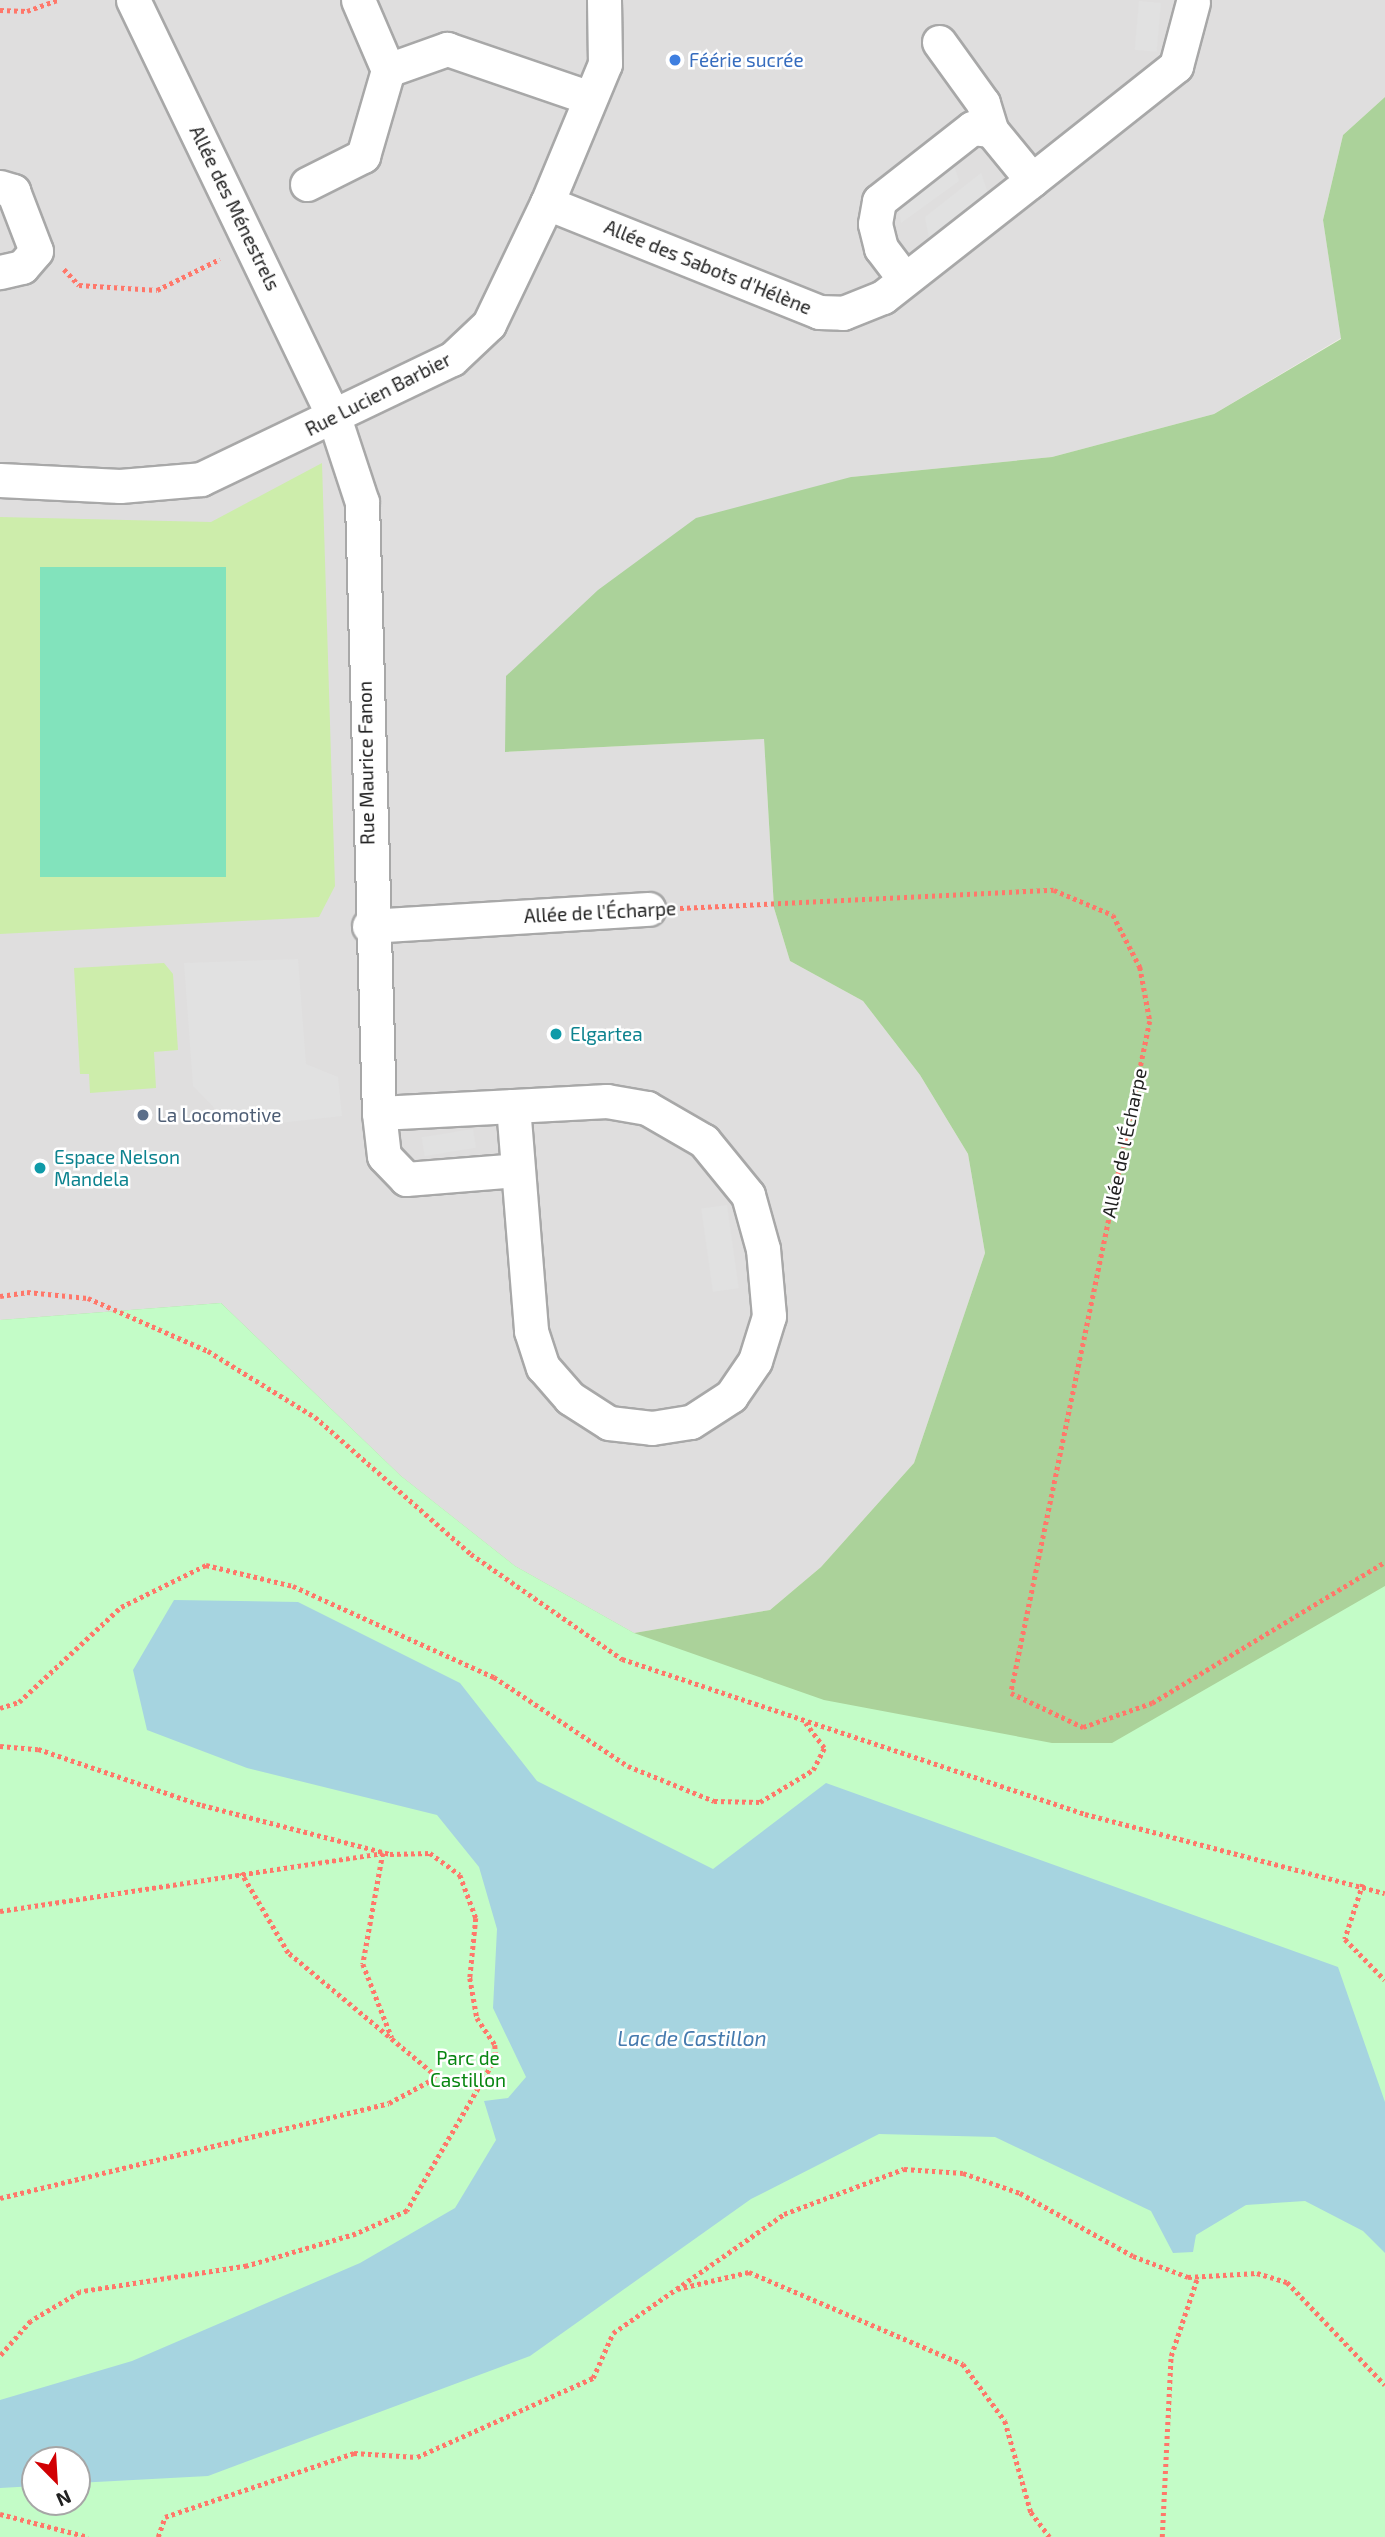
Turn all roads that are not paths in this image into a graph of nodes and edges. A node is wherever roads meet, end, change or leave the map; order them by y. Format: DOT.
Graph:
graph roads {
  1 [pos="133,0"];
  2 [pos="358,0"];
  3 [pos="604,0"];
  4 [pos="1193,2"];
  5 [pos="939,42"];
  6 [pos="388,70"];
  7 [pos="590,98"];
  8 [pos="991,130"];
  9 [pos="1032,180"];
  10 [pos="307,184"];
  11 [pos="0,187"];
  12 [pos="547,203"];
  13 [pos="0,272"];
  14 [pos="905,279"];
  15 [pos="334,417"];
  16 [pos="0,480"];
  17 [pos="648,909"];
  18 [pos="369,926"];
  19 [pos="513,1106"];
  20 [pos="379,1113"];
  21 [pos="517,1170"];
  1 -- 15 [label="street, Allée des Ménestrels"];
  2 -- 6 [label="street"];
  3 -- 7 [label="street, Rue Lucien Barbier"];
  4 -- 9 [label="street, Allée des Sabots d'Hélène"];
  5 -- 8 [label="street"];
  6 -- 7 [label="street"];
  6 -- 10 [label="street"];
  7 -- 12 [label="street, Rue Lucien Barbier"];
  8 -- 9 [label="street"];
  8 -- 14 [label="street"];
  9 -- 14 [label="street, Allée des Sabots d'Hélène"];
  11 -- 13 [label="street"];
  12 -- 14 [label="street, Allée des Sabots d'Hélène"];
  12 -- 15 [label="street, Rue Lucien Barbier"];
  15 -- 16 [label="street, Rue Lucien Barbier"];
  15 -- 18 [label="street, Rue Maurice Fanon"];
  17 -- 18 [label="street, Allée de l'Écharpe"];
  18 -- 20 [label="street, Rue Maurice Fanon"];
  19 -- 20 [label="street"];
  19 -- 21 [label="street"];
  19 -- 21 [label="street"];
  20 -- 21 [label="street, Rue Maurice Fanon"];
}
